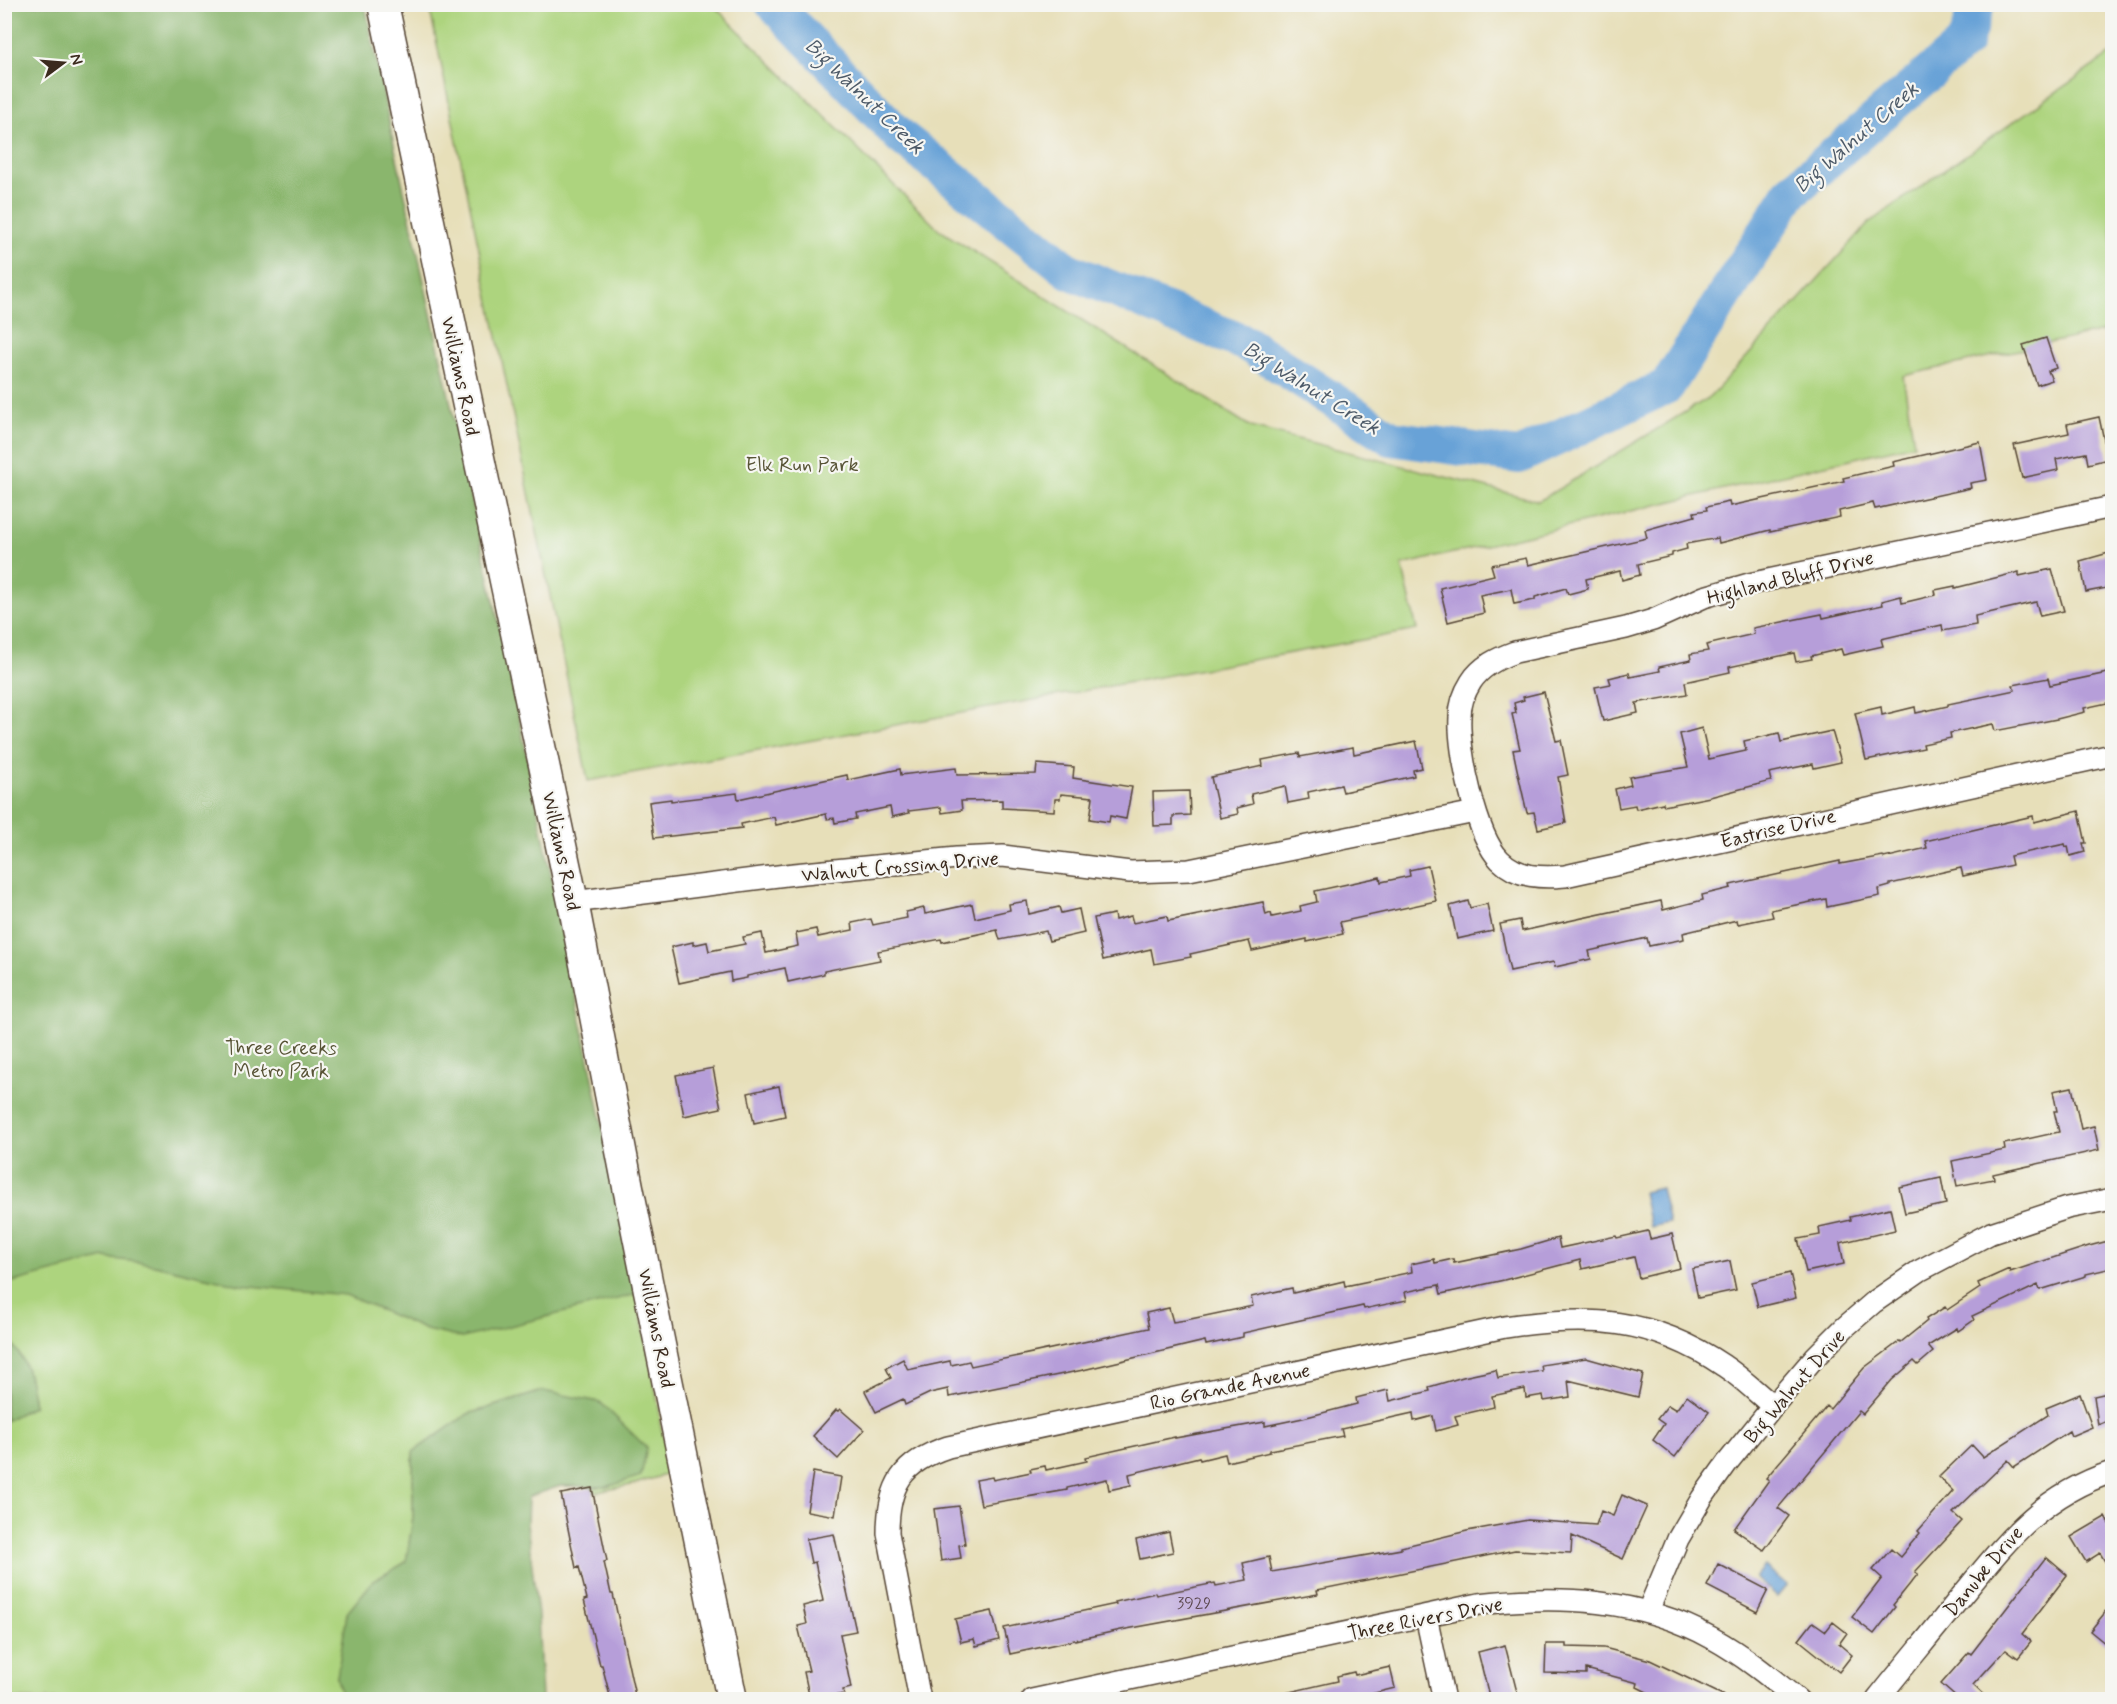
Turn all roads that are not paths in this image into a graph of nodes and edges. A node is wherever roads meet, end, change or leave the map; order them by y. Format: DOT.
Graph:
graph roads {
  1 [pos="383,4"];
  2 [pos="2112,507"];
  3 [pos="2112,756"];
  4 [pos="1474,812"];
  5 [pos="573,902"];
  6 [pos="2112,1199"];
  7 [pos="1773,1406"];
  8 [pos="2112,1472"];
  9 [pos="1648,1611"];
  10 [pos="1426,1616"];
  11 [pos="732,1700"];
  12 [pos="920,1700"];
  13 [pos="1032,1700"];
  14 [pos="1444,1700"];
  15 [pos="1798,1700"];
  16 [pos="1877,1700"];
  1 -- 5 [label="main road, Williams Road"];
  2 -- 4 [label="street, Highland Bluff Drive"];
  3 -- 4 [label="street, Eastrise Drive"];
  4 -- 5 [label="street, Walnut Crossing Drive"];
  5 -- 11 [label="main road, Williams Road"];
  6 -- 7 [label="street, Big Walnut Drive"];
  7 -- 9 [label="street, Big Walnut Drive"];
  7 -- 12 [label="street, Rio Grande Avenue"];
  8 -- 16 [label="street, Danube Drive"];
  9 -- 10 [label="street, Three Rivers Drive"];
  9 -- 15 [label="street, Three Rivers Drive"];
  10 -- 13 [label="street, Three Rivers Drive"];
  10 -- 14 [label="street"];
}
